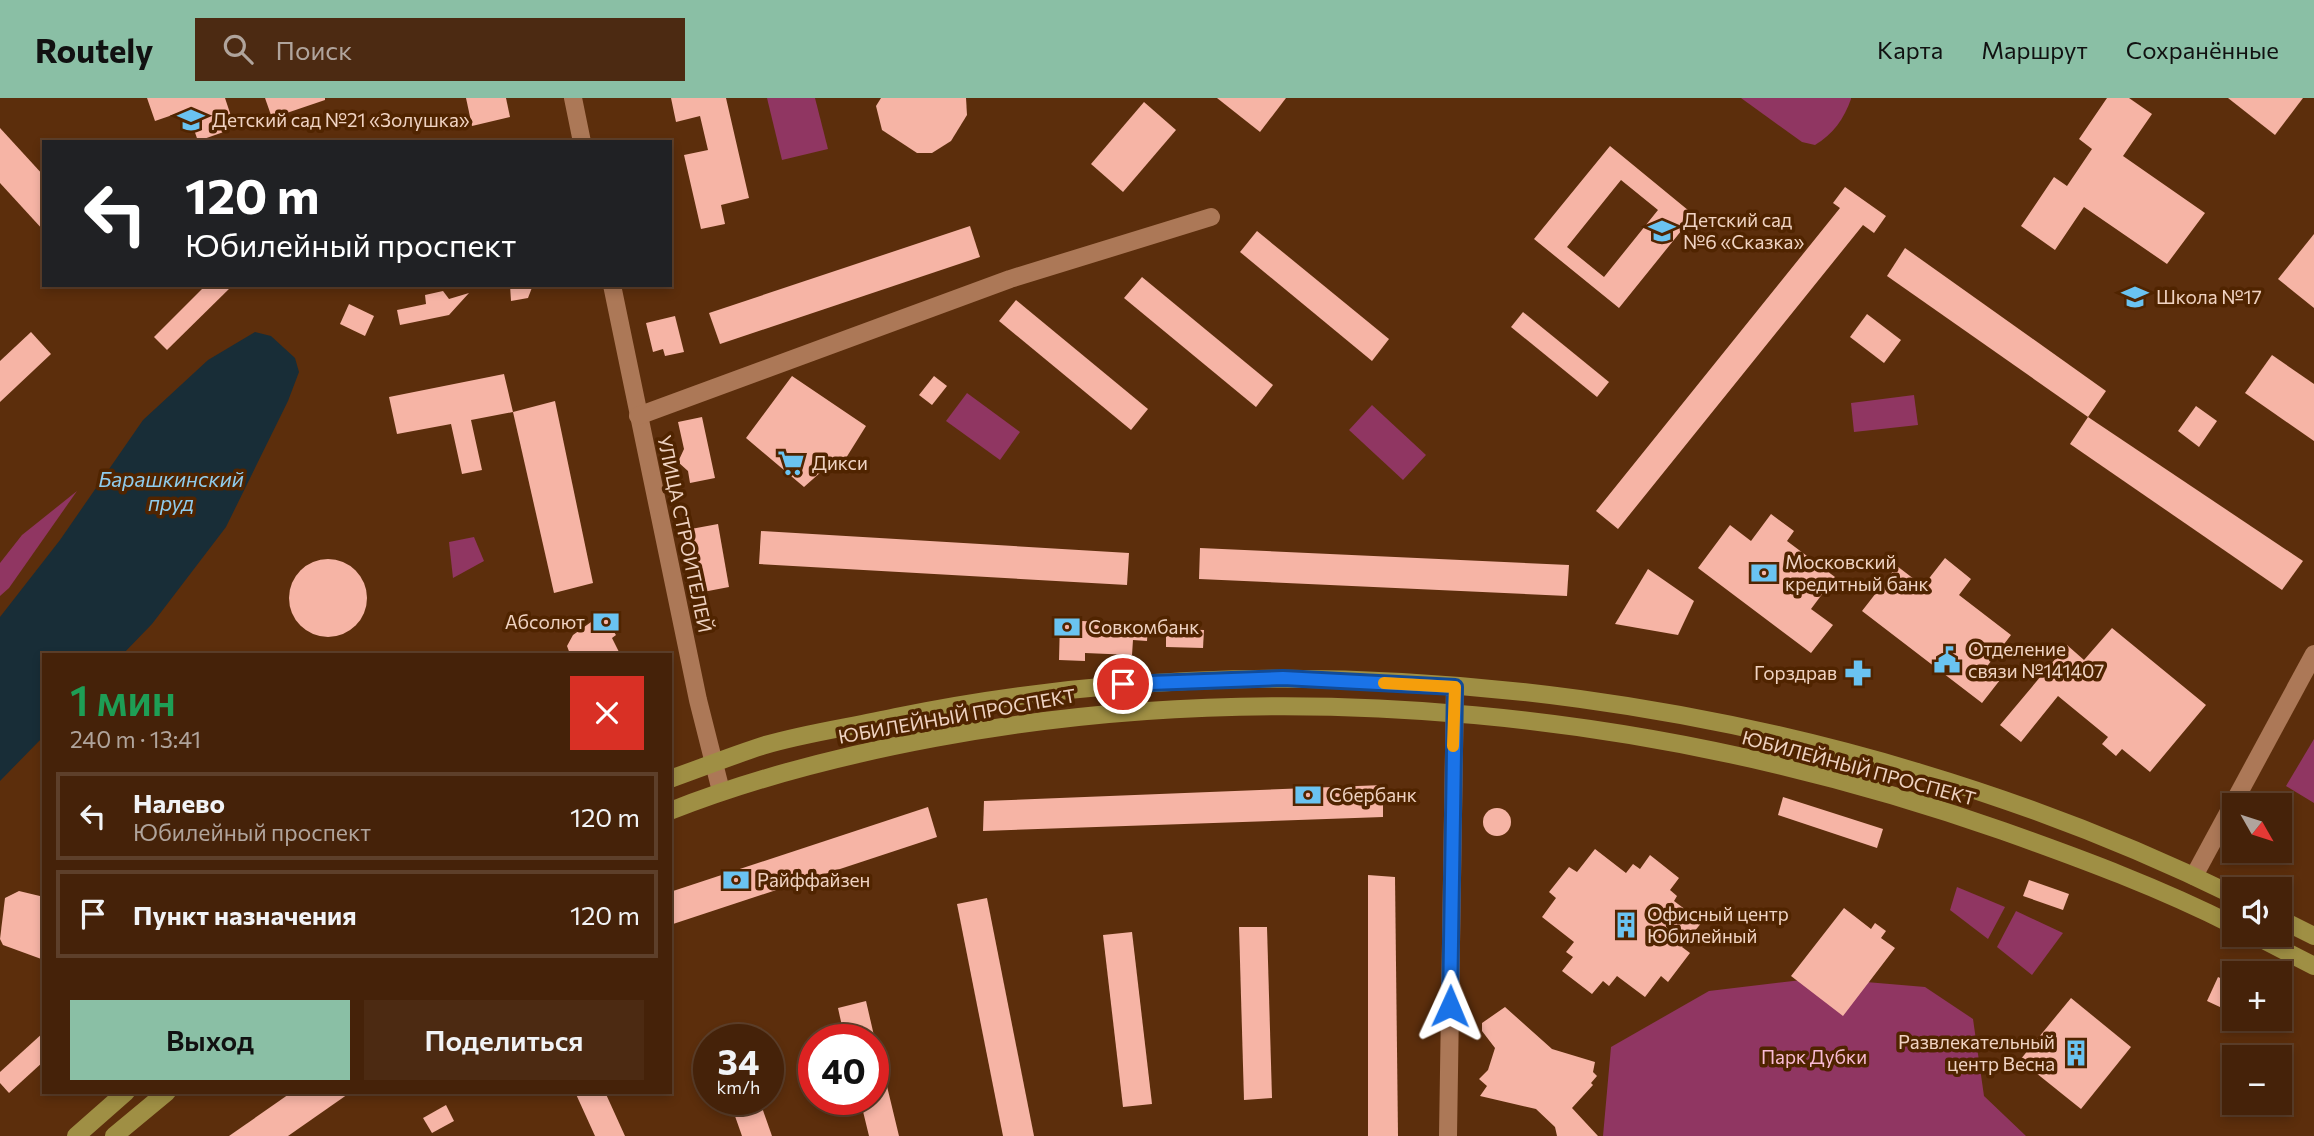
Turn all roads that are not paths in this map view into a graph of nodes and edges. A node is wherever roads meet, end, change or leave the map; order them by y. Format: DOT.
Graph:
graph roads {
  1 [pos="573,98"];
  2 [pos="582,140"];
  3 [pos="1211,217"];
  4 [pos="612,287"];
  5 [pos="638,416"];
  6 [pos="2314,654"];
  7 [pos="1455,687"];
  8 [pos="1454,714"];
  9 [pos="714,764"];
  10 [pos="672,778"];
  11 [pos="721,791"];
  12 [pos="672,810"];
  13 [pos="2194,876"];
  14 [pos="2222,890"];
  15 [pos="2222,920"];
  16 [pos="2292,925"];
  17 [pos="2314,936"];
  18 [pos="2276,947"];
  19 [pos="2314,967"];
  20 [pos="124,1094"];
  21 [pos="165,1094"];
  22 [pos="75,1136"];
  23 [pos="114,1136"];
  24 [pos="1448,1136"];
  1 -- 2 [label="street"];
  3 -- 5 [label="street"];
  4 -- 5 [label="street, УЛИЦА СТРОИТЕЛЕЙ"];
  5 -- 9 [label="street, УЛИЦА СТРОИТЕЛЕЙ"];
  6 -- 13 [label="street"];
  7 -- 8 [label="street"];
  7 -- 9 [label="main road, ЮБИЛЕЙНЫЙ ПРОСПЕКТ"];
  7 -- 13 [label="main road, ЮБИЛЕЙНЫЙ ПРОСПЕКТ"];
  8 -- 11 [label="main road, ЮБИЛЕЙНЫЙ ПРОСПЕКТ"];
  8 -- 15 [label="main road, ЮБИЛЕЙНЫЙ ПРОСПЕКТ"];
  8 -- 24 [label="street"];
  9 -- 10 [label="main road, ЮБИЛЕЙНЫЙ ПРОСПЕКТ"];
  9 -- 11 [label="street, УЛИЦА СТРОИТЕЛЕЙ"];
  11 -- 12 [label="main road, ЮБИЛЕЙНЫЙ ПРОСПЕКТ"];
  13 -- 14 [label="main road, ЮБИЛЕЙНЫЙ ПРОСПЕКТ"];
  16 -- 17 [label="main road"];
  18 -- 19 [label="main road"];
  20 -- 22 [label="main road"];
  21 -- 23 [label="main road"];
}
